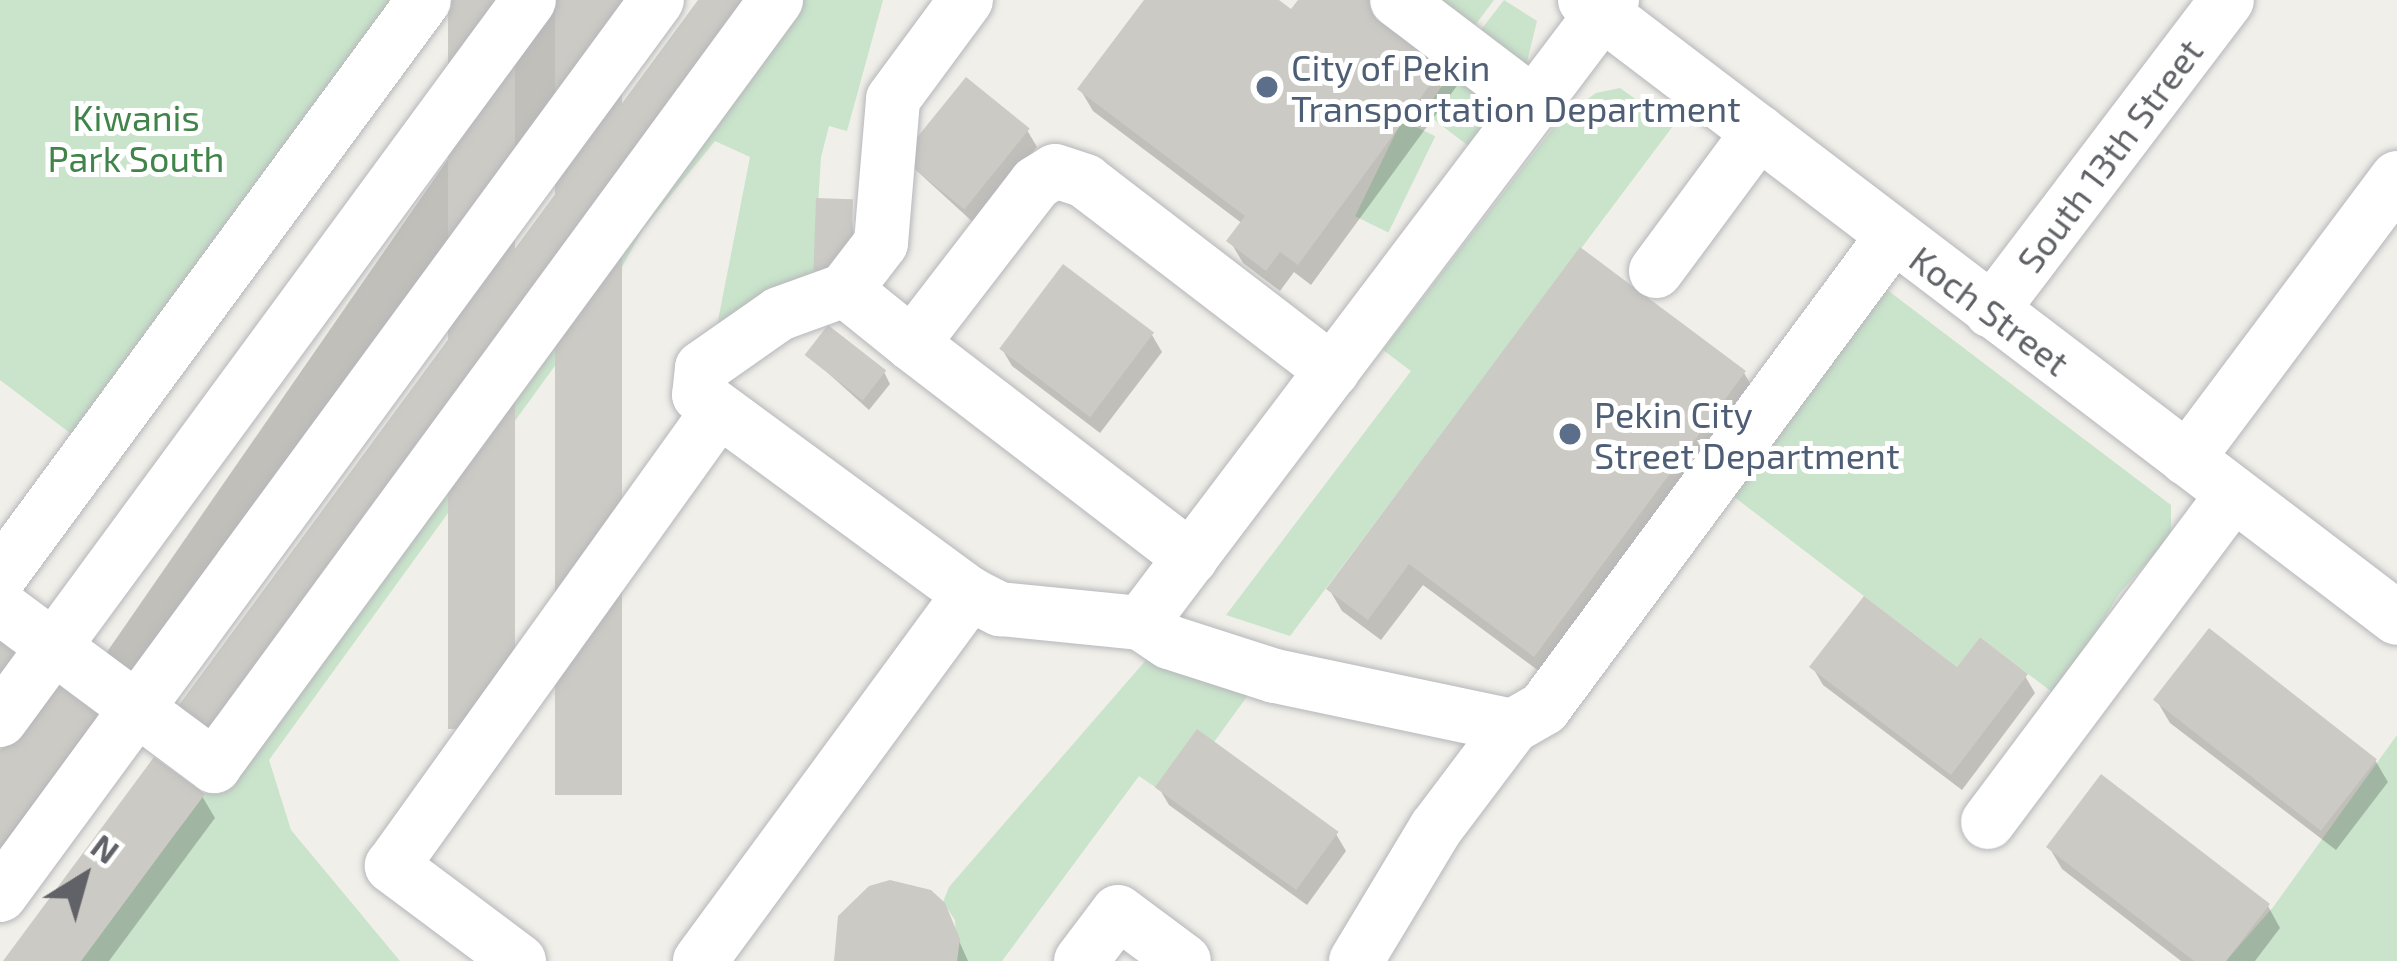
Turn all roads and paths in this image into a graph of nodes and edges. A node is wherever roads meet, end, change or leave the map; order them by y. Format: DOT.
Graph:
graph roads {
  1 [pos="424,0"];
  2 [pos="529,0"];
  3 [pos="657,0"];
  4 [pos="776,0"];
  5 [pos="967,0"];
  6 [pos="1396,0"];
  7 [pos="2227,0"];
  8 [pos="1600,4"];
  9 [pos="1534,104"];
  10 [pos="1759,133"];
  11 [pos="2397,178"];
  12 [pos="1893,236"];
  13 [pos="1656,271"];
  14 [pos="845,290"];
  15 [pos="1991,311"];
  16 [pos="912,344"];
  17 [pos="1333,371"];
  18 [pos="719,410"];
  19 [pos="2187,459"];
  20 [pos="2233,495"];
  21 [pos="1191,557"];
  22 [pos="0,576"];
  23 [pos="970,593"];
  24 [pos="2392,603"];
  25 [pos="0,607"];
  26 [pos="1141,623"];
  27 [pos="54,647"];
  28 [pos="137,708"];
  29 [pos="0,720"];
  30 [pos="1513,726"];
  31 [pos="1988,821"];
  32 [pos="0,895"];
  33 [pos="519,961"];
  34 [pos="700,961"];
  35 [pos="1081,961"];
  36 [pos="1184,961"];
  37 [pos="1356,961"];
  1 -- 22 [label="street"];
  2 -- 27 [label="street"];
  3 -- 28 [label="street"];
  4 -- 28 [label="street"];
  5 -- 14 [label="street"];
  6 -- 9 [label="street"];
  7 -- 15 [label="street, South 13th Street"];
  8 -- 9 [label="street"];
  8 -- 10 [label="street, Koch Street"];
  9 -- 17 [label="street"];
  10 -- 12 [label="street, Koch Street"];
  10 -- 13 [label="street"];
  11 -- 19 [label="street"];
  12 -- 15 [label="street, Koch Street"];
  12 -- 30 [label="street"];
  14 -- 16 [label="street"];
  14 -- 18 [label="street"];
  15 -- 19 [label="street, Koch Street"];
  16 -- 17 [label="street"];
  16 -- 21 [label="street"];
  17 -- 21 [label="street"];
  18 -- 23 [label="street"];
  18 -- 33 [label="street"];
  19 -- 20 [label="street, Koch Street"];
  20 -- 24 [label="street, Koch Street"];
  20 -- 31 [label="street"];
  21 -- 26 [label="street"];
  23 -- 26 [label="street"];
  23 -- 34 [label="street"];
  25 -- 27 [label="street"];
  26 -- 30 [label="street"];
  27 -- 28 [label="street"];
  27 -- 29 [label="street"];
  28 -- 32 [label="street"];
  30 -- 37 [label="street"];
  35 -- 36 [label="street"];
}
